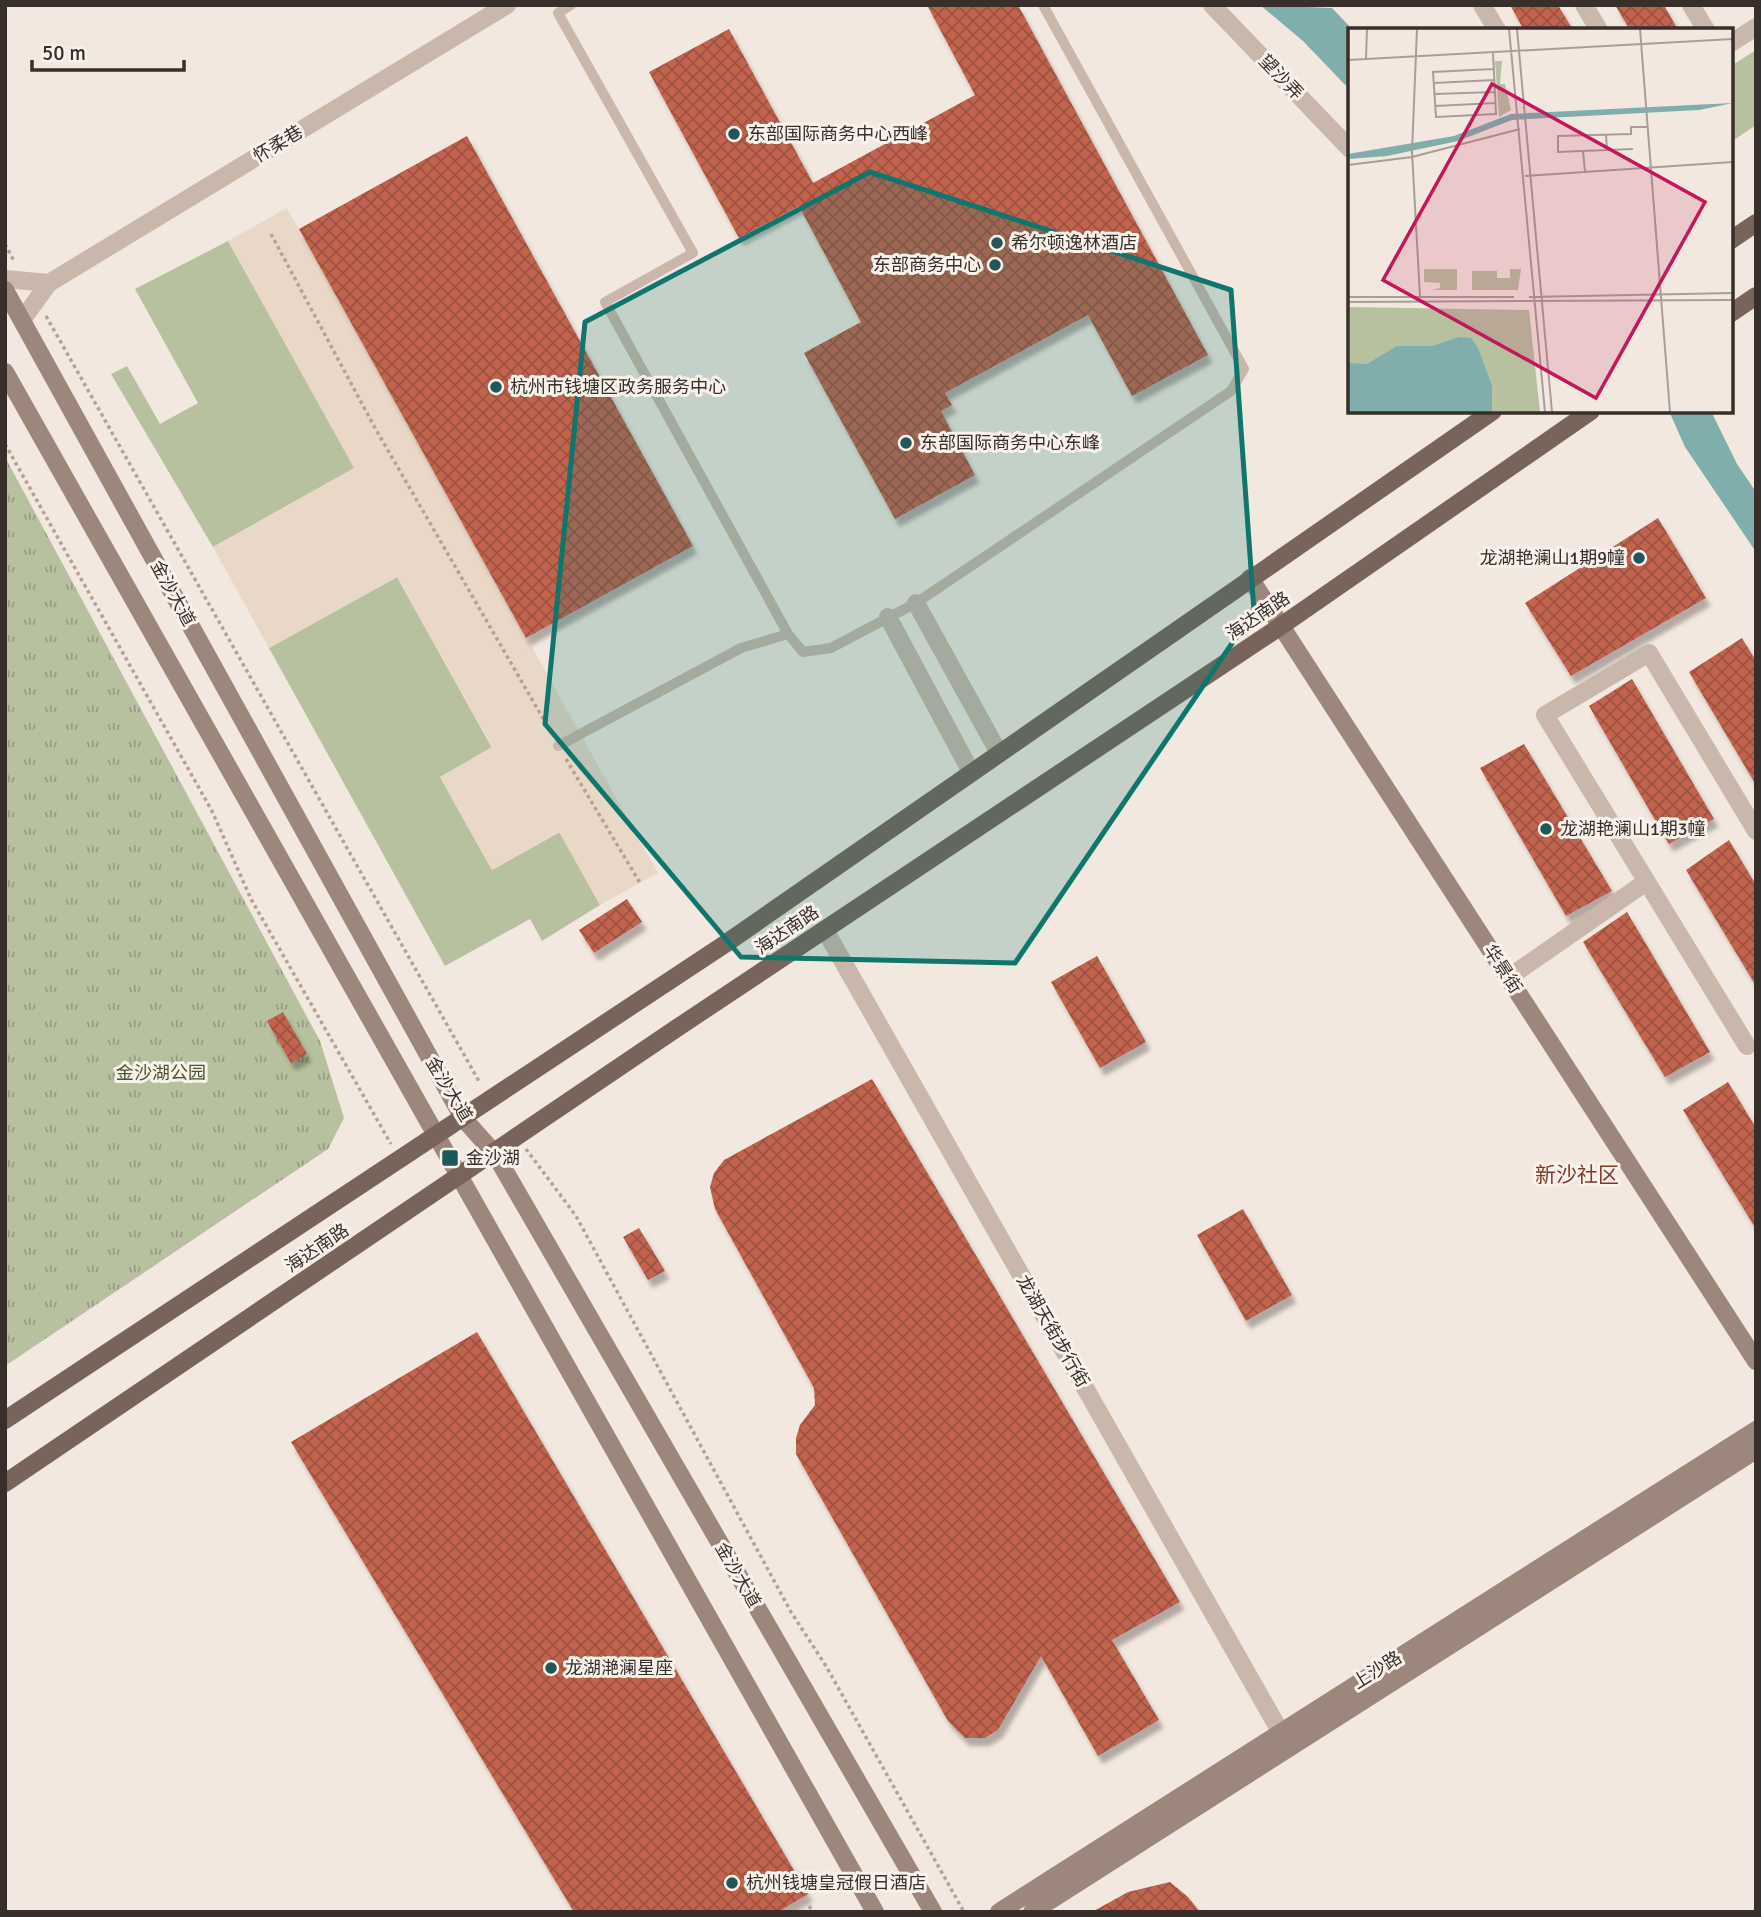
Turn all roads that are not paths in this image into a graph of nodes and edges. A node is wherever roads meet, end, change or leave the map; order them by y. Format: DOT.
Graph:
graph roads {
  1 [pos="507,5"];
  2 [pos="571,5"];
  3 [pos="1043,5"];
  4 [pos="1212,5"];
  5 [pos="1482,5"];
  6 [pos="1584,5"];
  7 [pos="1691,5"];
  8 [pos="1756,27"];
  9 [pos="1496,28"];
  10 [pos="1598,28"];
  11 [pos="1705,28"];
  12 [pos="1733,42"];
  13 [pos="1348,147"];
  14 [pos="1756,223"];
  15 [pos="1733,239"];
  16 [pos="5,279"];
  17 [pos="49,283"];
  18 [pos="5,290"];
  19 [pos="1756,296"];
  20 [pos="1733,312"];
  21 [pos="22,320"];
  22 [pos="5,372"];
  23 [pos="1490,413"];
  24 [pos="1588,413"];
  25 [pos="1250,578"];
  26 [pos="916,603"];
  27 [pos="888,617"];
  28 [pos="1281,626"];
  29 [pos="788,634"];
  30 [pos="558,746"];
  31 [pos="999,752"];
  32 [pos="971,772"];
  33 [pos="1756,831"];
  34 [pos="1646,881"];
  35 [pos="825,930"];
  36 [pos="1508,978"];
  37 [pos="1753,1049"];
  38 [pos="463,1118"];
  39 [pos="436,1136"];
  40 [pos="495,1154"];
  41 [pos="458,1178"];
  42 [pos="1756,1361"];
  43 [pos="5,1420"];
  44 [pos="1756,1430"];
  45 [pos="1756,1450"];
  46 [pos="5,1483"];
  47 [pos="1280,1731"];
  48 [pos="874,1912"];
  49 [pos="933,1912"];
  50 [pos="999,1912"];
  51 [pos="1032,1912"];
  1 -- 17 [label="street, 怀柔巷"];
  2 -- 29 [label="lane"];
  3 -- 26 [label="lane"];
  4 -- 13 [label="street, 望沙弄"];
  5 -- 9 [label="street"];
  6 -- 10 [label="street"];
  7 -- 11 [label="street"];
  8 -- 12 [label="street"];
  14 -- 15 [label="main road"];
  16 -- 17 [label="street"];
  17 -- 21 [label="street, 怀柔巷"];
  18 -- 21 [label="main road, 金沙大道"];
  19 -- 20 [label="main road"];
  21 -- 38 [label="main road, 金沙大道"];
  22 -- 39 [label="main road, 金沙大道"];
  23 -- 25 [label="main road, 海达南路"];
  24 -- 28 [label="main road, 海达南路"];
  25 -- 28 [label="main road, 华景街"];
  25 -- 31 [label="main road, 海达南路"];
  26 -- 27 [label="lane"];
  26 -- 31 [label="street"];
  27 -- 29 [label="lane"];
  27 -- 32 [label="street"];
  28 -- 35 [label="main road, 海达南路"];
  28 -- 36 [label="main road, 华景街"];
  29 -- 30 [label="lane"];
  31 -- 32 [label="main road, 海达南路"];
  32 -- 38 [label="main road, 海达南路"];
  33 -- 34 [label="street"];
  34 -- 36 [label="street"];
  34 -- 37 [label="street"];
  35 -- 40 [label="main road, 海达南路"];
  35 -- 47 [label="street, 龙湖天街步行街"];
  36 -- 42 [label="main road, 华景街"];
  38 -- 39 [label="main road, 海达南路"];
  38 -- 40 [label="main road, 金沙大道"];
  39 -- 41 [label="main road, 金沙大道"];
  39 -- 43 [label="main road, 海达南路"];
  40 -- 41 [label="main road, 海达南路"];
  40 -- 49 [label="main road, 金沙大道"];
  41 -- 46 [label="main road, 海达南路"];
  41 -- 48 [label="main road, 金沙大道"];
  44 -- 47 [label="main road, 上沙路"];
  45 -- 51 [label="main road, 上沙路"];
  47 -- 50 [label="main road, 上沙路"];
}
